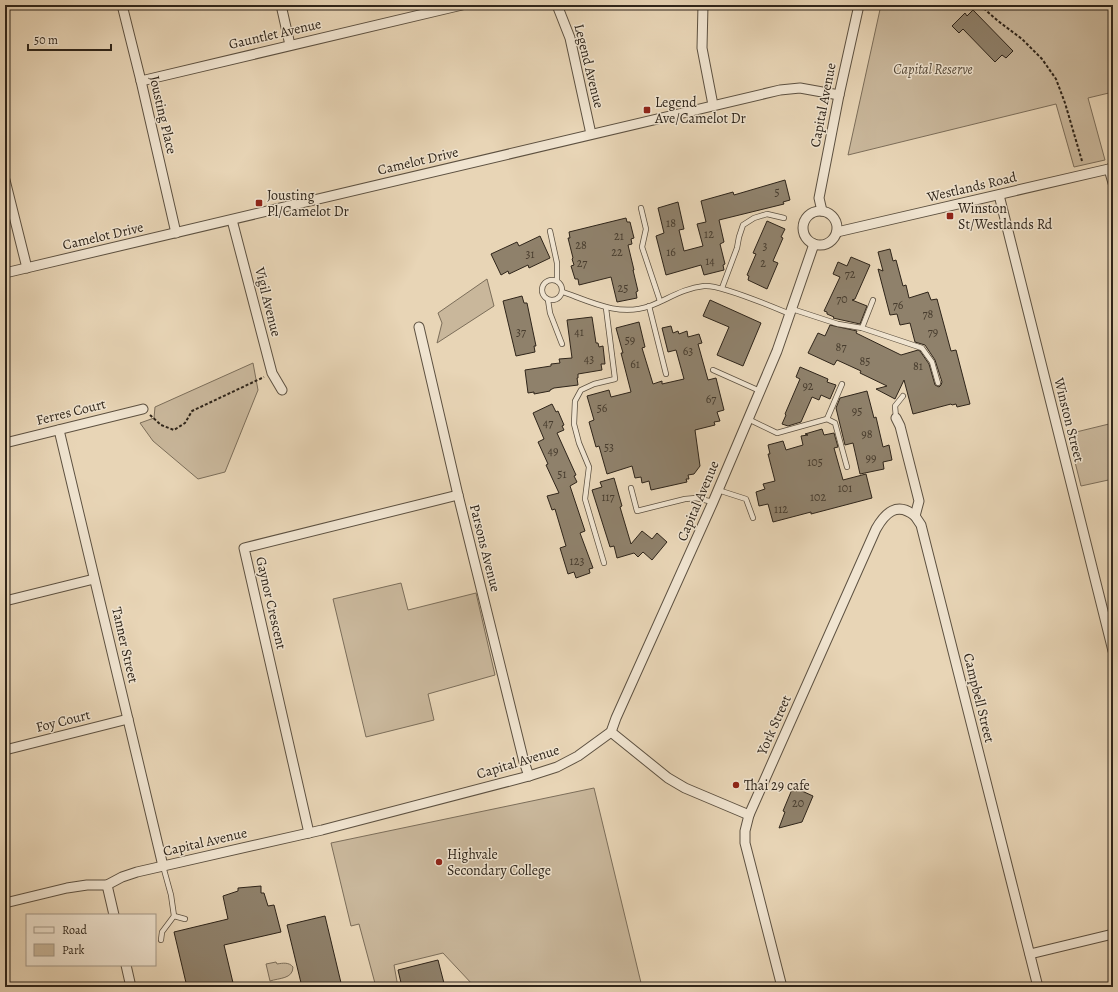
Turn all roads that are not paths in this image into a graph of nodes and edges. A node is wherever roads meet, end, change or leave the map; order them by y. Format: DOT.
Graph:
graph roads {
  1 [pos="122,5"];
  2 [pos="281,5"];
  3 [pos="462,5"];
  4 [pos="557,5"];
  5 [pos="703,5"];
  6 [pos="858,5"];
  7 [pos="290,45"];
  8 [pos="141,81"];
  9 [pos="839,95"];
  10 [pos="713,105"];
  11 [pos="591,134"];
  12 [pos="1111,169"];
  13 [pos="5,180"];
  14 [pos="1113,183"];
  15 [pos="999,195"];
  16 [pos="641,208"];
  17 [pos="822,211"];
  18 [pos="784,218"];
  19 [pos="232,220"];
  20 [pos="550,231"];
  21 [pos="837,232"];
  22 [pos="176,233"];
  23 [pos="814,244"];
  24 [pos="27,268"];
  25 [pos="5,273"];
  26 [pos="557,281"];
  27 [pos="722,288"];
  28 [pos="563,292"];
  29 [pos="548,300"];
  30 [pos="873,300"];
  31 [pos="660,302"];
  32 [pos="649,306"];
  33 [pos="606,308"];
  34 [pos="791,311"];
  35 [pos="419,327"];
  36 [pos="862,328"];
  37 [pos="562,344"];
  38 [pos="713,370"];
  39 [pos="666,374"];
  40 [pos="938,383"];
  41 [pos="842,384"];
  42 [pos="282,390"];
  43 [pos="760,391"];
  44 [pos="903,396"];
  45 [pos="143,409"];
  46 [pos="896,418"];
  47 [pos="748,419"];
  48 [pos="827,419"];
  49 [pos="59,430"];
  50 [pos="5,443"];
  51 [pos="847,467"];
  52 [pos="631,488"];
  53 [pos="718,490"];
  54 [pos="458,495"];
  55 [pos="713,502"];
  56 [pos="915,516"];
  57 [pos="753,518"];
  58 [pos="604,563"];
  59 [pos="94,578"];
  60 [pos="5,601"];
  61 [pos="1113,651"];
  62 [pos="128,719"];
  63 [pos="612,732"];
  64 [pos="5,750"];
  65 [pos="530,776"];
  66 [pos="750,815"];
  67 [pos="309,833"];
  68 [pos="163,866"];
  69 [pos="107,885"];
  70 [pos="5,903"];
  71 [pos="114,914"];
  72 [pos="174,916"];
  73 [pos="185,919"];
  74 [pos="1113,934"];
  75 [pos="161,940"];
  76 [pos="1030,954"];
  77 [pos="126,966"];
  78 [pos="131,987"];
  79 [pos="782,987"];
  80 [pos="1038,987"];
  1 -- 8 [label="street, Jousting Place"];
  2 -- 7 [label="street"];
  3 -- 7 [label="street, Gauntlet Avenue"];
  4 -- 11 [label="street, Legend Avenue"];
  5 -- 10 [label="street"];
  6 -- 9 [label="street, Capital Avenue"];
  7 -- 8 [label="street, Gauntlet Avenue"];
  8 -- 22 [label="street, Jousting Place"];
  9 -- 10 [label="street, Camelot Drive"];
  9 -- 17 [label="street, Capital Avenue"];
  10 -- 11 [label="street, Camelot Drive"];
  11 -- 19 [label="street, Camelot Drive"];
  12 -- 14 [label="street"];
  12 -- 15 [label="street, Westlands Road"];
  13 -- 24 [label="street"];
  15 -- 21 [label="street, Westlands Road"];
  15 -- 61 [label="street, Winston Street"];
  16 -- 31 [label="lane"];
  17 -- 21 [label="street"];
  17 -- 23 [label="street"];
  18 -- 27 [label="lane"];
  19 -- 22 [label="street, Camelot Drive"];
  19 -- 42 [label="street, Vigil Avenue"];
  20 -- 26 [label="lane"];
  21 -- 23 [label="street"];
  22 -- 24 [label="street, Camelot Drive"];
  23 -- 34 [label="street, Capital Avenue"];
  24 -- 25 [label="street, Camelot Drive"];
  26 -- 28 [label="lane"];
  26 -- 29 [label="lane"];
  27 -- 31 [label="lane"];
  27 -- 34 [label="lane"];
  28 -- 29 [label="lane"];
  28 -- 33 [label="lane"];
  29 -- 37 [label="lane"];
  30 -- 36 [label="lane"];
  31 -- 32 [label="lane"];
  32 -- 33 [label="lane"];
  32 -- 39 [label="lane"];
  33 -- 58 [label="lane"];
  34 -- 36 [label="lane"];
  34 -- 43 [label="street, Capital Avenue"];
  35 -- 54 [label="street, Parsons Avenue"];
  36 -- 40 [label="lane"];
  38 -- 43 [label="lane"];
  41 -- 48 [label="lane"];
  43 -- 47 [label="street, Capital Avenue"];
  44 -- 46 [label="lane"];
  45 -- 49 [label="street, Ferres Court"];
  46 -- 56 [label="street"];
  47 -- 48 [label="lane"];
  47 -- 53 [label="street, Capital Avenue"];
  48 -- 51 [label="lane"];
  49 -- 50 [label="street, Ferres Court"];
  49 -- 59 [label="street, Tanner Street"];
  52 -- 55 [label="lane"];
  53 -- 55 [label="street, Capital Avenue"];
  53 -- 57 [label="lane"];
  54 -- 65 [label="street, Parsons Avenue"];
  54 -- 67 [label="street, Gaynor Crescent"];
  55 -- 63 [label="street, Capital Avenue"];
  56 -- 66 [label="street, York Street"];
  56 -- 76 [label="street, Campbell Street"];
  59 -- 60 [label="street"];
  59 -- 62 [label="street, Tanner Street"];
  62 -- 64 [label="street, Foy Court"];
  62 -- 68 [label="street, Tanner Street"];
  63 -- 65 [label="street, Capital Avenue"];
  63 -- 66 [label="street"];
  65 -- 67 [label="street, Capital Avenue"];
  66 -- 79 [label="street, York Street"];
  67 -- 68 [label="street, Capital Avenue"];
  68 -- 69 [label="street, Capital Avenue"];
  68 -- 72 [label="lane"];
  69 -- 70 [label="street, Capital Avenue"];
  69 -- 71 [label="street"];
  72 -- 73 [label="lane"];
  72 -- 75 [label="lane"];
  74 -- 76 [label="street"];
  76 -- 80 [label="street, Campbell Street"];
  77 -- 78 [label="street"];
}
